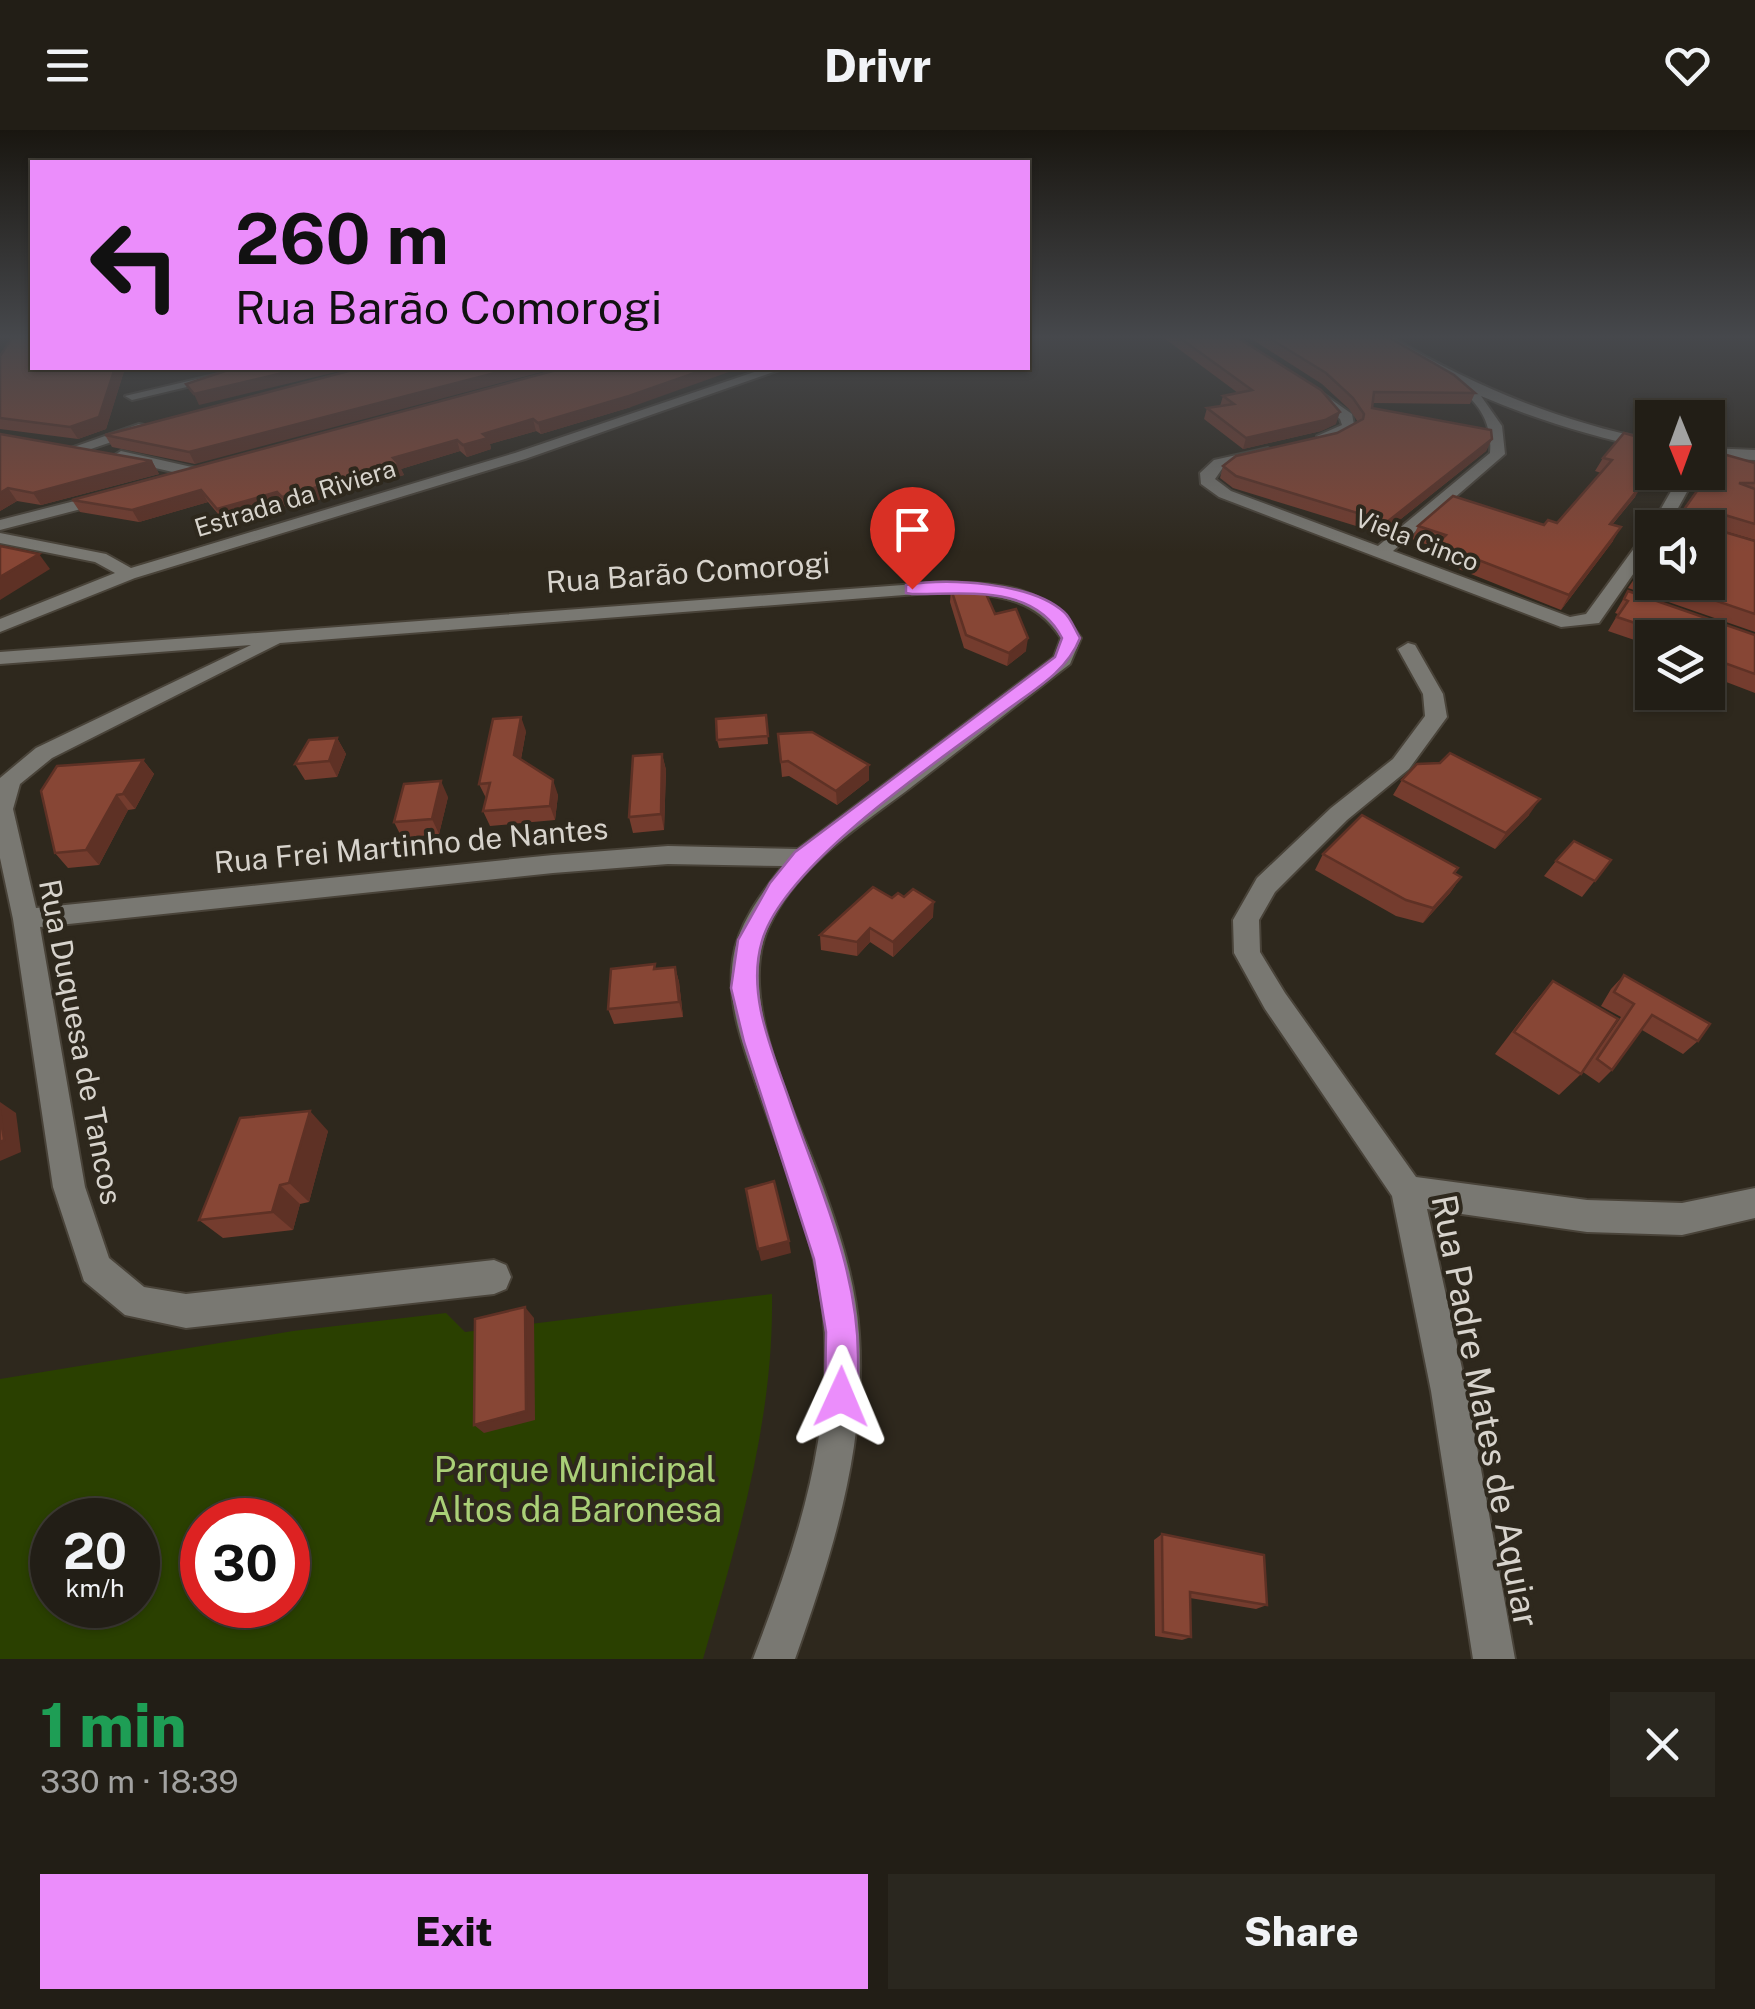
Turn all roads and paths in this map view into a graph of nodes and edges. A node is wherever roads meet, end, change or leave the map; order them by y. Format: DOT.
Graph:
graph roads {
  1 [pos="128,409"];
  2 [pos="659,409"];
  3 [pos="1338,409"];
  4 [pos="1484,409"];
  5 [pos="1533,409"];
  6 [pos="162,422"];
  7 [pos="127,431"];
  8 [pos="1635,440"];
  9 [pos="1308,442"];
  10 [pos="59,445"];
  11 [pos="1288,446"];
  12 [pos="79,448"];
  13 [pos="1725,454"];
  14 [pos="1755,455"];
  15 [pos="217,468"];
  16 [pos="199,473"];
  17 [pos="164,482"];
  18 [pos="128,492"];
  19 [pos="0,526"];
  20 [pos="0,538"];
  21 [pos="1380,552"];
  22 [pos="1635,568"];
  23 [pos="130,574"];
  24 [pos="0,626"];
  25 [pos="279,638"];
  26 [pos="1408,648"];
  27 [pos="0,658"];
  28 [pos="803,858"];
  29 [pos="26,918"];
  30 [pos="1407,1191"];
  31 [pos="1755,1203"];
  32 [pos="494,1277"];
  33 [pos="774,1659"];
  34 [pos="1494,1659"];
  1 -- 7 [label="street"];
  2 -- 23 [label="street, Estrada da Riviera"];
  3 -- 9 [label="street"];
  4 -- 21 [label="street"];
  5 -- 8 [label="street"];
  6 -- 7 [label="street"];
  7 -- 12 [label="street"];
  10 -- 12 [label="street"];
  11 -- 21 [label="street, Viela Cinco"];
  12 -- 16 [label="street"];
  13 -- 14 [label="street"];
  15 -- 16 [label="street"];
  16 -- 17 [label="street"];
  18 -- 19 [label="street"];
  20 -- 23 [label="street"];
  21 -- 22 [label="street, Viela Cinco"];
  23 -- 24 [label="street, Estrada da Riviera"];
  25 -- 27 [label="street, Rua Barão Comorogi"];
  25 -- 28 [label="street, Rua Barão Comorogi"];
  25 -- 29 [label="street, Rua Duquesa de Tancos"];
  26 -- 30 [label="street, Rua Padre Mates de Aquiar"];
  28 -- 29 [label="street, Rua Frei Martinho de Nantes"];
  28 -- 33 [label="street, Rua Barão Comorogi"];
  29 -- 32 [label="street, Rua Duquesa de Tancos"];
  30 -- 31 [label="street"];
  30 -- 34 [label="street, Rua Padre Mates de Aquiar"];
}
